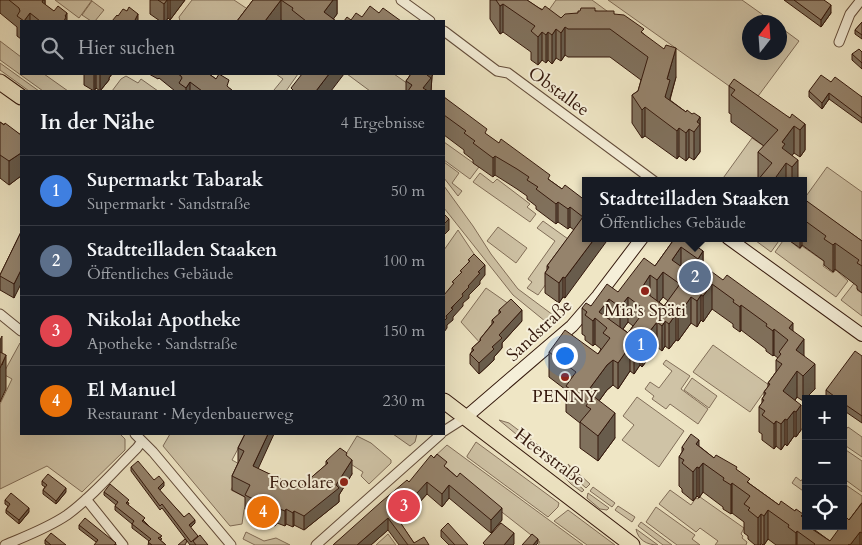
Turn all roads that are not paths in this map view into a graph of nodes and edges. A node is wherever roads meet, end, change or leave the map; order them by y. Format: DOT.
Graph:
graph roads {
  1 [pos="401,0"];
  2 [pos="856,2"];
  3 [pos="429,20"];
  4 [pos="445,33"];
  5 [pos="839,42"];
  6 [pos="0,82"];
  7 [pos="20,96"];
  8 [pos="649,177"];
  9 [pos="639,242"];
  10 [pos="734,242"];
  11 [pos="0,314"];
  12 [pos="20,330"];
  13 [pos="862,335"];
  14 [pos="445,402"];
  15 [pos="466,417"];
  16 [pos="445,431"];
  17 [pos="440,435"];
  18 [pos="138,437"];
  19 [pos="86,499"];
  20 [pos="22,542"];
  21 [pos="5,545"];
  22 [pos="123,545"];
  23 [pos="231,545"];
  24 [pos="316,545"];
  25 [pos="632,545"];
  1 -- 3 [label="street"];
  2 -- 5 [label="street"];
  4 -- 8 [label="street, Obstallee"];
  6 -- 7 [label="main road"];
  9 -- 15 [label="street, Sandstraße"];
  10 -- 13 [label="street"];
  11 -- 12 [label="street"];
  14 -- 15 [label="main road, Heerstraße"];
  15 -- 16 [label="street, Sandstraße"];
  15 -- 25 [label="main road, Heerstraße"];
  17 -- 24 [label="street, Sandstraße"];
  18 -- 19 [label="street"];
  18 -- 23 [label="street"];
  19 -- 20 [label="street"];
  19 -- 22 [label="street"];
  20 -- 21 [label="street"];
}
